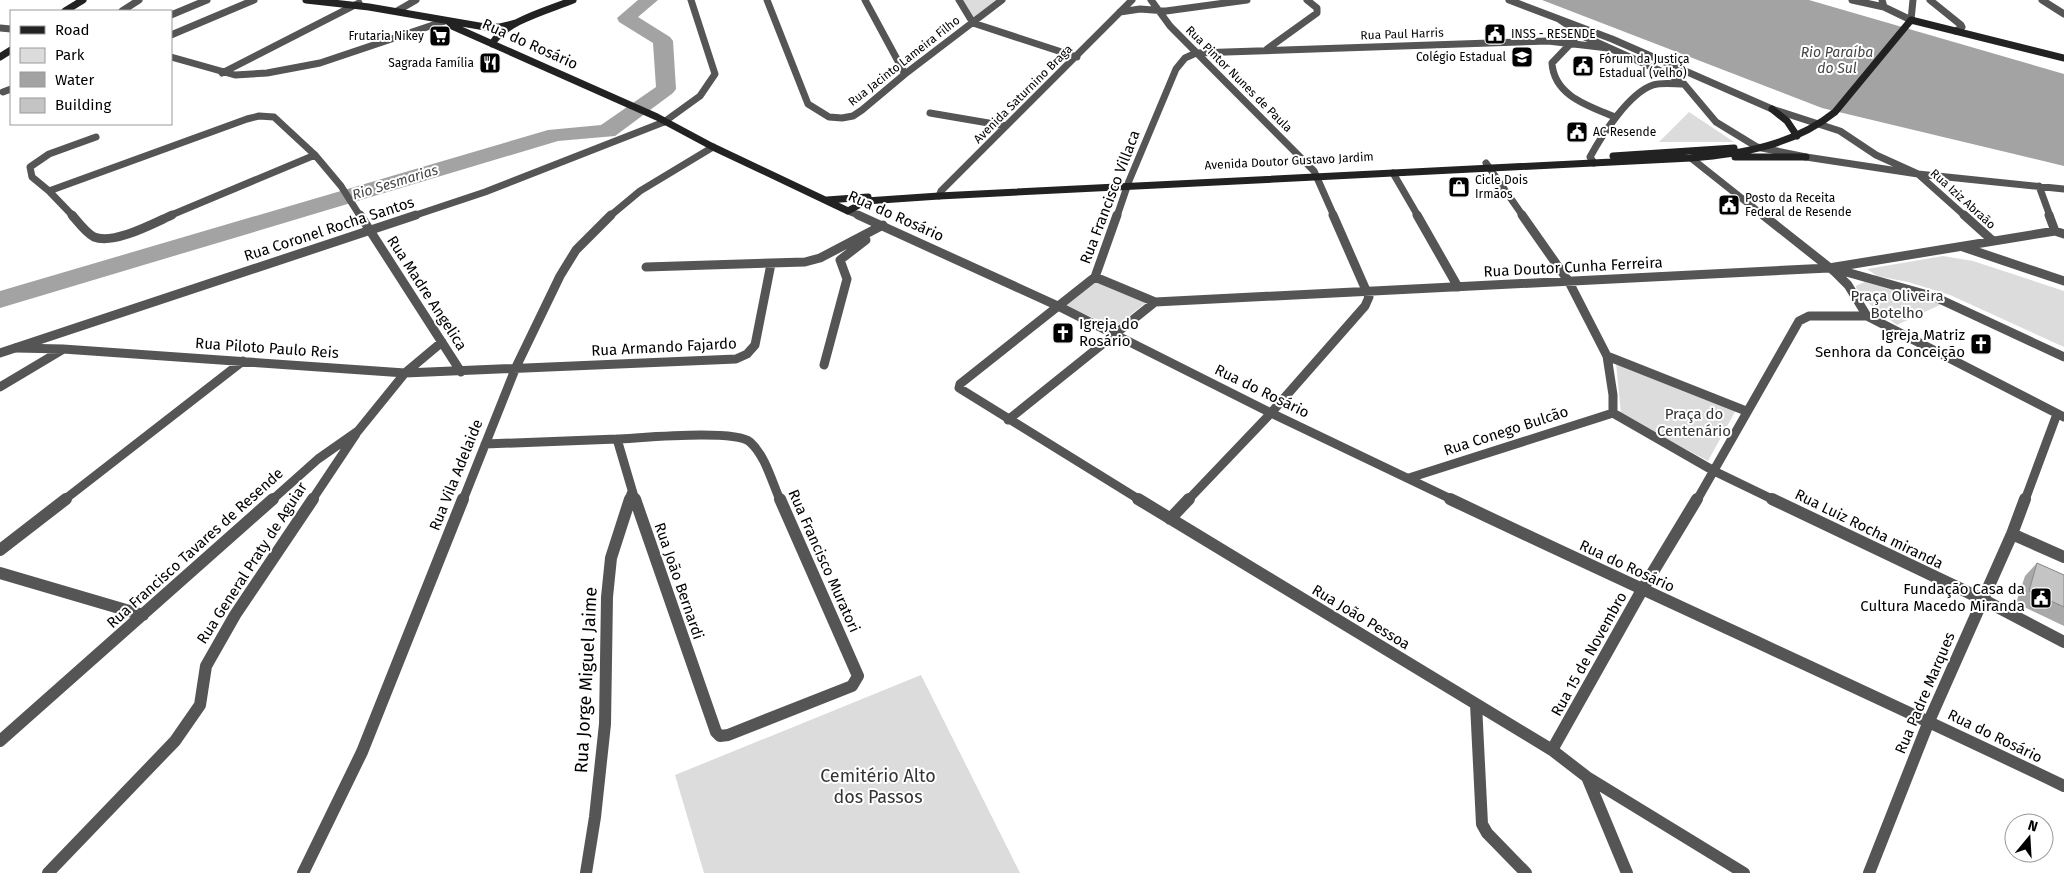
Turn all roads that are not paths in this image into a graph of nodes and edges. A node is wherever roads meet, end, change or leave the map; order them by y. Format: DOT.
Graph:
graph roads {
  1 [pos="83,0"];
  2 [pos="92,0"];
  3 [pos="138,0"];
  4 [pos="208,0"];
  5 [pos="254,0"];
  6 [pos="306,0"];
  7 [pos="345,0"];
  8 [pos="416,0"];
  9 [pos="572,0"];
  10 [pos="690,0"];
  11 [pos="767,0"];
  12 [pos="865,0"];
  13 [pos="959,0"];
  14 [pos="1002,0"];
  15 [pos="1132,0"];
  16 [pos="1151,0"];
  17 [pos="1248,0"];
  18 [pos="1307,0"];
  19 [pos="1509,0"];
  20 [pos="1852,0"];
  21 [pos="1913,0"];
  22 [pos="1930,0"];
  23 [pos="2042,0"];
  24 [pos="1883,3"];
  25 [pos="356,4"];
  26 [pos="67,10"];
  27 [pos="76,10"];
  28 [pos="123,10"];
  29 [pos="397,11"];
  30 [pos="1119,12"];
  31 [pos="1158,12"];
  32 [pos="2064,14"];
  33 [pos="172,15"];
  34 [pos="1559,19"];
  35 [pos="1911,20"];
  36 [pos="447,21"];
  37 [pos="516,23"];
  38 [pos="973,23"];
  39 [pos="1956,31"];
  40 [pos="172,34"];
  41 [pos="1579,34"];
  42 [pos="1612,39"];
  43 [pos="1571,42"];
  44 [pos="492,44"];
  45 [pos="1599,44"];
  46 [pos="1608,48"];
  47 [pos="1266,50"];
  48 [pos="1196,53"];
  49 [pos="172,57"];
  50 [pos="1077,57"];
  51 [pos="2064,58"];
  52 [pos="222,73"];
  53 [pos="905,74"];
  54 [pos="1684,84"];
  55 [pos="10,89"];
  56 [pos="3,92"];
  57 [pos="1772,109"];
  58 [pos="930,113"];
  59 [pos="1615,117"];
  60 [pos="660,120"];
  61 [pos="1823,124"];
  62 [pos="1006,126"];
  63 [pos="1797,136"];
  64 [pos="96,137"];
  65 [pos="713,147"];
  66 [pos="1756,148"];
  67 [pos="315,155"];
  68 [pos="1714,157"];
  69 [pos="1806,157"];
  70 [pos="1691,158"];
  71 [pos="1592,160"];
  72 [pos="1488,166"];
  73 [pos="1392,173"];
  74 [pos="1315,174"];
  75 [pos="1918,174"];
  76 [pos="1128,184"];
  77 [pos="2039,186"];
  78 [pos="2064,189"];
  79 [pos="49,191"];
  80 [pos="940,193"];
  81 [pos="826,200"];
  82 [pos="848,211"];
  83 [pos="879,228"];
  84 [pos="370,230"];
  85 [pos="2060,233"];
  86 [pos="1993,241"];
  87 [pos="1960,246"];
  88 [pos="771,264"];
  89 [pos="646,267"];
  90 [pos="1829,268"];
  91 [pos="1095,277"];
  92 [pos="2064,281"];
  93 [pos="1569,282"];
  94 [pos="1458,287"];
  95 [pos="1368,292"];
  96 [pos="1155,302"];
  97 [pos="1058,306"];
  98 [pos="1867,316"];
  99 [pos="1115,334"];
  100 [pos="442,342"];
  101 [pos="16,348"];
  102 [pos="63,349"];
  103 [pos="0,353"];
  104 [pos="1607,356"];
  105 [pos="2064,357"];
  106 [pos="243,361"];
  107 [pos="824,365"];
  108 [pos="516,367"];
  109 [pos="461,372"];
  110 [pos="405,373"];
  111 [pos="0,387"];
  112 [pos="960,390"];
  113 [pos="1746,411"];
  114 [pos="1271,413"];
  115 [pos="1613,413"];
  116 [pos="2060,416"];
  117 [pos="1008,420"];
  118 [pos="358,431"];
  119 [pos="617,438"];
  120 [pos="485,444"];
  121 [pos="1714,471"];
  122 [pos="1409,478"];
  123 [pos="632,491"];
  124 [pos="1170,519"];
  125 [pos="2012,534"];
  126 [pos="0,550"];
  127 [pos="2064,557"];
  128 [pos="0,573"];
  129 [pos="1642,590"];
  130 [pos="1982,599"];
  131 [pos="143,615"];
  132 [pos="2064,642"];
  133 [pos="1476,704"];
  134 [pos="1930,721"];
  135 [pos="716,732"];
  136 [pos="0,741"];
  137 [pos="1552,750"];
  138 [pos="1587,777"];
  139 [pos="2064,786"];
  140 [pos="48,873"];
  141 [pos="303,873"];
  142 [pos="586,873"];
  143 [pos="1526,873"];
  144 [pos="1627,873"];
  145 [pos="1744,873"];
  146 [pos="1869,873"];
  1 -- 26 [label="main road"];
  2 -- 27 [label="main road"];
  3 -- 28 [label="street"];
  4 -- 33 [label="street"];
  5 -- 40 [label="street"];
  6 -- 25 [label="main road"];
  7 -- 25 [label="main road"];
  8 -- 29 [label="street"];
  9 -- 37 [label="main road"];
  10 -- 60 [label="street, Rua Coronel Rocha Santos"];
  11 -- 53 [label="street, Rua Jacinto Lameira Filho"];
  12 -- 53 [label="street"];
  13 -- 38 [label="street"];
  14 -- 38 [label="street, Rua Jacinto Lameira Filho"];
  15 -- 30 [label="street, Avenida Saturnino Braga"];
  16 -- 31 [label="street, Rua Pintor Nunes de Paula"];
  17 -- 31 [label="street"];
  18 -- 47 [label="street"];
  19 -- 34 [label="street"];
  20 -- 24 [label="street"];
  21 -- 35 [label="street"];
  22 -- 39 [label="street"];
  23 -- 32 [label="street"];
  24 -- 35 [label="street"];
  25 -- 29 [label="main road"];
  25 -- 52 [label="street"];
  29 -- 36 [label="main road"];
  30 -- 31 [label="street"];
  30 -- 50 [label="street, Avenida Saturnino Braga"];
  31 -- 48 [label="street, Rua Pintor Nunes de Paula"];
  34 -- 41 [label="street"];
  34 -- 42 [label="street"];
  35 -- 39 [label="main road"];
  35 -- 61 [label="main road"];
  36 -- 37 [label="main road"];
  36 -- 44 [label="main road, Rua do Rosário"];
  36 -- 52 [label="street"];
  37 -- 44 [label="main road"];
  38 -- 50 [label="street"];
  38 -- 53 [label="street, Rua Jacinto Lameira Filho"];
  39 -- 51 [label="main road"];
  41 -- 43 [label="street"];
  41 -- 45 [label="street"];
  42 -- 45 [label="street"];
  42 -- 57 [label="street"];
  43 -- 46 [label="street, Rua Paul Harris"];
  43 -- 47 [label="street, Rua Paul Harris"];
  43 -- 59 [label="street"];
  44 -- 60 [label="main road, Rua do Rosário"];
  45 -- 46 [label="street"];
  46 -- 54 [label="street"];
  47 -- 48 [label="street, Rua Paul Harris"];
  48 -- 74 [label="street, Rua Pintor Nunes de Paula"];
  48 -- 76 [label="street, Rua Francisco Villaca"];
  49 -- 52 [label="street"];
  50 -- 62 [label="street, Avenida Saturnino Braga"];
  54 -- 59 [label="street"];
  54 -- 66 [label="street"];
  55 -- 56 [label="street"];
  57 -- 61 [label="street"];
  57 -- 63 [label="main road"];
  58 -- 62 [label="street"];
  59 -- 71 [label="street"];
  60 -- 65 [label="main road, Rua do Rosário"];
  60 -- 84 [label="street, Rua Coronel Rocha Santos"];
  61 -- 63 [label="main road, Avenida Doutor Gustavo Jardim"];
  61 -- 75 [label="street"];
  62 -- 80 [label="street, Avenida Saturnino Braga"];
  63 -- 66 [label="main road, Avenida Doutor Gustavo Jardim"];
  64 -- 79 [label="street"];
  65 -- 81 [label="main road, Rua do Rosário"];
  65 -- 108 [label="street, Rua Vila Adelaide"];
  66 -- 68 [label="main road, Avenida Doutor Gustavo Jardim"];
  66 -- 69 [label="street"];
  66 -- 71 [label="main road, Avenida Doutor Gustavo Jardim"];
  67 -- 79 [label="street, Rua Madre Angelica"];
  67 -- 79 [label="street"];
  67 -- 84 [label="street, Rua Madre Angelica"];
  68 -- 69 [label="main road"];
  68 -- 70 [label="main road, Avenida Doutor Gustavo Jardim"];
  69 -- 75 [label="street"];
  70 -- 71 [label="main road, Avenida Doutor Gustavo Jardim"];
  70 -- 90 [label="street"];
  71 -- 72 [label="main road, Avenida Doutor Gustavo Jardim"];
  72 -- 73 [label="main road, Avenida Doutor Gustavo Jardim"];
  72 -- 74 [label="main road, Avenida Doutor Gustavo Jardim"];
  72 -- 93 [label="street"];
  73 -- 74 [label="main road, Avenida Doutor Gustavo Jardim"];
  73 -- 94 [label="street"];
  74 -- 76 [label="main road, Avenida Doutor Gustavo Jardim"];
  74 -- 95 [label="street"];
  75 -- 77 [label="street"];
  75 -- 86 [label="street, Rua Iziz Abraão"];
  76 -- 80 [label="main road, Avenida Doutor Gustavo Jardim"];
  76 -- 91 [label="street, Rua Francisco Villaca"];
  77 -- 78 [label="street"];
  77 -- 85 [label="street"];
  80 -- 81 [label="main road, Avenida Doutor Gustavo Jardim"];
  80 -- 82 [label="main road, Avenida Doutor Gustavo Jardim"];
  81 -- 82 [label="main road, Rua do Rosário"];
  82 -- 83 [label="street, Rua do Rosário"];
  83 -- 88 [label="street"];
  83 -- 97 [label="street, Rua do Rosário"];
  83 -- 107 [label="street"];
  84 -- 100 [label="street, Rua Madre Angelica"];
  84 -- 101 [label="street, Rua Coronel Rocha Santos"];
  85 -- 86 [label="street, Rua Doutor Cunha Ferreira"];
  86 -- 87 [label="street, Rua Doutor Cunha Ferreira"];
  87 -- 90 [label="street, Rua Doutor Cunha Ferreira"];
  87 -- 92 [label="street"];
  88 -- 89 [label="street"];
  88 -- 108 [label="street, Rua Armando Fajardo"];
  90 -- 93 [label="street, Rua Doutor Cunha Ferreira"];
  90 -- 98 [label="street"];
  90 -- 105 [label="street"];
  91 -- 96 [label="street, Rua Doutor Cunha Ferreira"];
  91 -- 97 [label="street, Rua Francisco Villaca"];
  93 -- 94 [label="street, Rua Doutor Cunha Ferreira"];
  93 -- 104 [label="street"];
  94 -- 95 [label="street, Rua Doutor Cunha Ferreira"];
  95 -- 96 [label="street, Rua Doutor Cunha Ferreira"];
  95 -- 114 [label="street"];
  96 -- 99 [label="street"];
  97 -- 99 [label="street, Rua do Rosário"];
  97 -- 112 [label="street, Rua Francisco Villaca"];
  98 -- 113 [label="street, Rua 15 de Novembro"];
  98 -- 116 [label="street"];
  99 -- 114 [label="street, Rua do Rosário"];
  99 -- 117 [label="street"];
  100 -- 109 [label="street, Rua Madre Angelica"];
  100 -- 110 [label="street, Rua Francisco Tavares de Resende"];
  101 -- 102 [label="street, Rua Piloto Paulo Reis"];
  101 -- 103 [label="street, Rua Coronel Rocha Santos"];
  102 -- 106 [label="street, Rua Piloto Paulo Reis"];
  102 -- 111 [label="street"];
  104 -- 113 [label="street"];
  104 -- 115 [label="street"];
  106 -- 110 [label="street, Rua Piloto Paulo Reis"];
  106 -- 126 [label="street"];
  108 -- 109 [label="street, Rua Piloto Paulo Reis"];
  108 -- 120 [label="street, Rua Vila Adelaide"];
  109 -- 110 [label="street, Rua Piloto Paulo Reis"];
  110 -- 118 [label="street, Rua Francisco Tavares de Resende"];
  112 -- 117 [label="street, Rua João Pessoa"];
  113 -- 121 [label="street, Rua 15 de Novembro"];
  114 -- 122 [label="street, Rua do Rosário"];
  114 -- 124 [label="street"];
  115 -- 121 [label="street"];
  115 -- 122 [label="street, Rua Conego Bulcão"];
  116 -- 125 [label="street, Rua Padre Marques"];
  117 -- 124 [label="street, Rua João Pessoa"];
  118 -- 131 [label="street, Rua Francisco Tavares de Resende"];
  118 -- 140 [label="street, Rua General Praty de Aguiar"];
  119 -- 120 [label="street, Rua Francisco Muratori"];
  119 -- 123 [label="street, Rua João Bernardi"];
  119 -- 135 [label="street, Rua Francisco Muratori"];
  120 -- 141 [label="street, Rua Vila Adelaide"];
  121 -- 129 [label="street, Rua 15 de Novembro"];
  121 -- 130 [label="street, Rua Luiz Rocha miranda"];
  122 -- 129 [label="street, Rua do Rosário"];
  123 -- 135 [label="street, Rua João Bernardi"];
  123 -- 142 [label="street, Rua Jorge Miguel Jaime"];
  124 -- 133 [label="street, Rua João Pessoa"];
  125 -- 127 [label="street"];
  125 -- 130 [label="street, Rua Padre Marques"];
  128 -- 131 [label="street"];
  129 -- 134 [label="street, Rua do Rosário"];
  129 -- 137 [label="street, Rua 15 de Novembro"];
  130 -- 132 [label="street, Rua Luiz Rocha miranda"];
  130 -- 134 [label="street, Rua Padre Marques"];
  131 -- 136 [label="street, Rua Francisco Tavares de Resende"];
  133 -- 137 [label="street, Rua João Pessoa"];
  133 -- 143 [label="street"];
  134 -- 139 [label="street, Rua do Rosário"];
  134 -- 146 [label="street, Rua Padre Marques"];
  137 -- 138 [label="street, Rua João Pessoa"];
  138 -- 144 [label="street"];
  138 -- 145 [label="street, Rua João Pessoa"];
}
